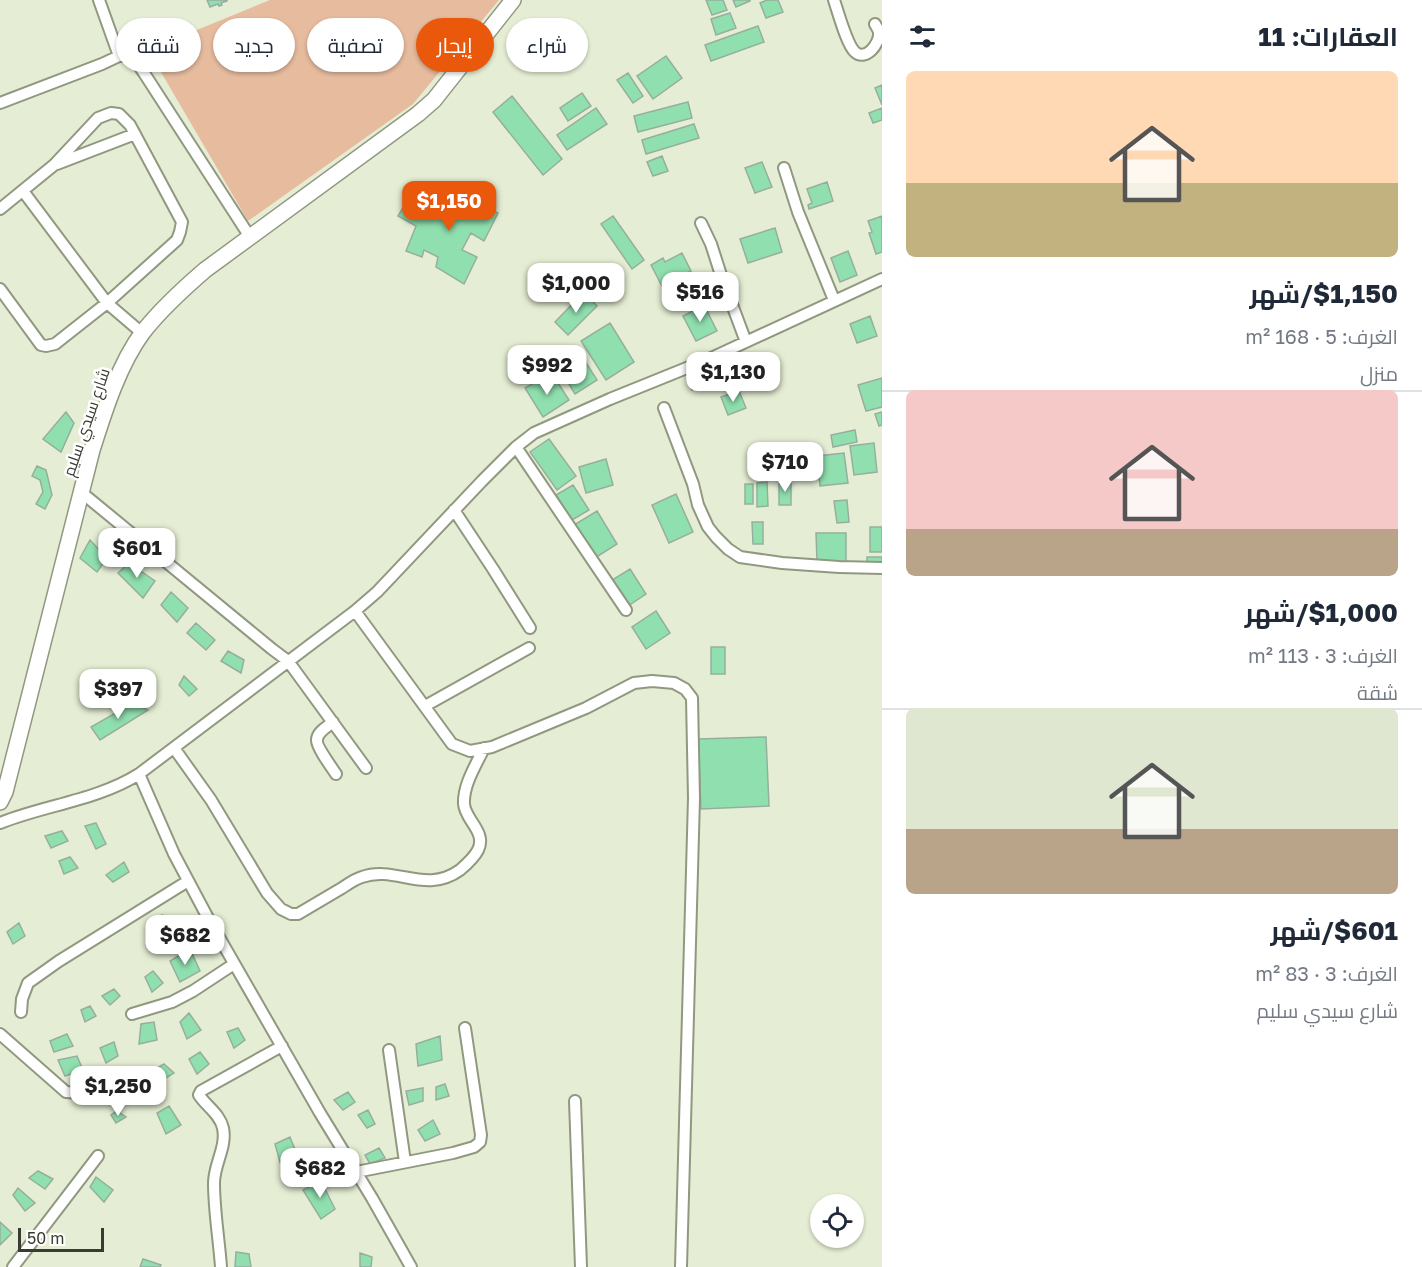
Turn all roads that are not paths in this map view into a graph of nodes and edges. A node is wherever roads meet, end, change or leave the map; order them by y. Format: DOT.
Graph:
graph roads {
  1 [pos="99,0"];
  2 [pos="513,0"];
  3 [pos="834,0"];
  4 [pos="875,24"];
  5 [pos="116,48"];
  6 [pos="116,57"];
  7 [pos="143,72"];
  8 [pos="0,102"];
  9 [pos="135,135"];
  10 [pos="54,165"];
  11 [pos="784,168"];
  12 [pos="23,191"];
  13 [pos="0,209"];
  14 [pos="701,223"];
  15 [pos="250,237"];
  16 [pos="882,279"];
  17 [pos="0,289"];
  18 [pos="834,300"];
  19 [pos="107,303"];
  20 [pos="142,333"];
  21 [pos="746,342"];
  22 [pos="664,408"];
  23 [pos="516,447"];
  24 [pos="81,492"];
  25 [pos="454,510"];
  26 [pos="882,568"];
  27 [pos="355,610"];
  28 [pos="626,610"];
  29 [pos="530,628"];
  30 [pos="529,648"];
  31 [pos="288,661"];
  32 [pos="425,706"];
  33 [pos="333,722"];
  34 [pos="174,748"];
  35 [pos="484,748"];
  36 [pos="366,768"];
  37 [pos="139,774"];
  38 [pos="336,774"];
  39 [pos="0,802"];
  40 [pos="0,823"];
  41 [pos="188,881"];
  42 [pos="234,964"];
  43 [pos="21,1011"];
  44 [pos="132,1014"];
  45 [pos="465,1028"];
  46 [pos="0,1034"];
  47 [pos="282,1046"];
  48 [pos="389,1050"];
  49 [pos="112,1084"];
  50 [pos="575,1101"];
  51 [pos="98,1156"];
  52 [pos="405,1162"];
  53 [pos="356,1172"];
  54 [pos="13,1267"];
  55 [pos="221,1267"];
  56 [pos="411,1267"];
  57 [pos="580,1267"];
  58 [pos="681,1267"];
  1 -- 5 [label="street"];
  2 -- 15 [label="main road, شارع سيدي سليم"];
  3 -- 4 [label="street"];
  6 -- 8 [label="street"];
  7 -- 15 [label="street"];
  9 -- 10 [label="street"];
  9 -- 10 [label="street"];
  9 -- 19 [label="street"];
  10 -- 12 [label="street"];
  11 -- 18 [label="street"];
  12 -- 13 [label="street"];
  12 -- 19 [label="street"];
  14 -- 21 [label="street"];
  15 -- 20 [label="main road, شارع سيدي سليم"];
  16 -- 18 [label="street"];
  17 -- 19 [label="street"];
  18 -- 21 [label="street"];
  19 -- 20 [label="street"];
  20 -- 24 [label="main road, شارع سيدي سليم"];
  21 -- 23 [label="street"];
  22 -- 26 [label="street"];
  23 -- 25 [label="street"];
  23 -- 28 [label="street"];
  24 -- 31 [label="street"];
  24 -- 39 [label="main road, شارع سيدي سليم"];
  25 -- 27 [label="street"];
  25 -- 29 [label="street"];
  27 -- 31 [label="street"];
  27 -- 32 [label="street"];
  30 -- 32 [label="street"];
  31 -- 33 [label="street"];
  31 -- 34 [label="street"];
  32 -- 35 [label="street"];
  33 -- 36 [label="street"];
  33 -- 38 [label="street"];
  34 -- 35 [label="street"];
  34 -- 37 [label="street"];
  35 -- 58 [label="street"];
  37 -- 40 [label="street"];
  37 -- 41 [label="street"];
  41 -- 42 [label="street"];
  41 -- 43 [label="street"];
  42 -- 44 [label="street"];
  42 -- 47 [label="street"];
  45 -- 52 [label="street"];
  46 -- 49 [label="street"];
  47 -- 53 [label="street"];
  47 -- 55 [label="street"];
  48 -- 52 [label="street"];
  50 -- 57 [label="street"];
  51 -- 54 [label="street"];
  52 -- 53 [label="street"];
  53 -- 56 [label="street"];
}
